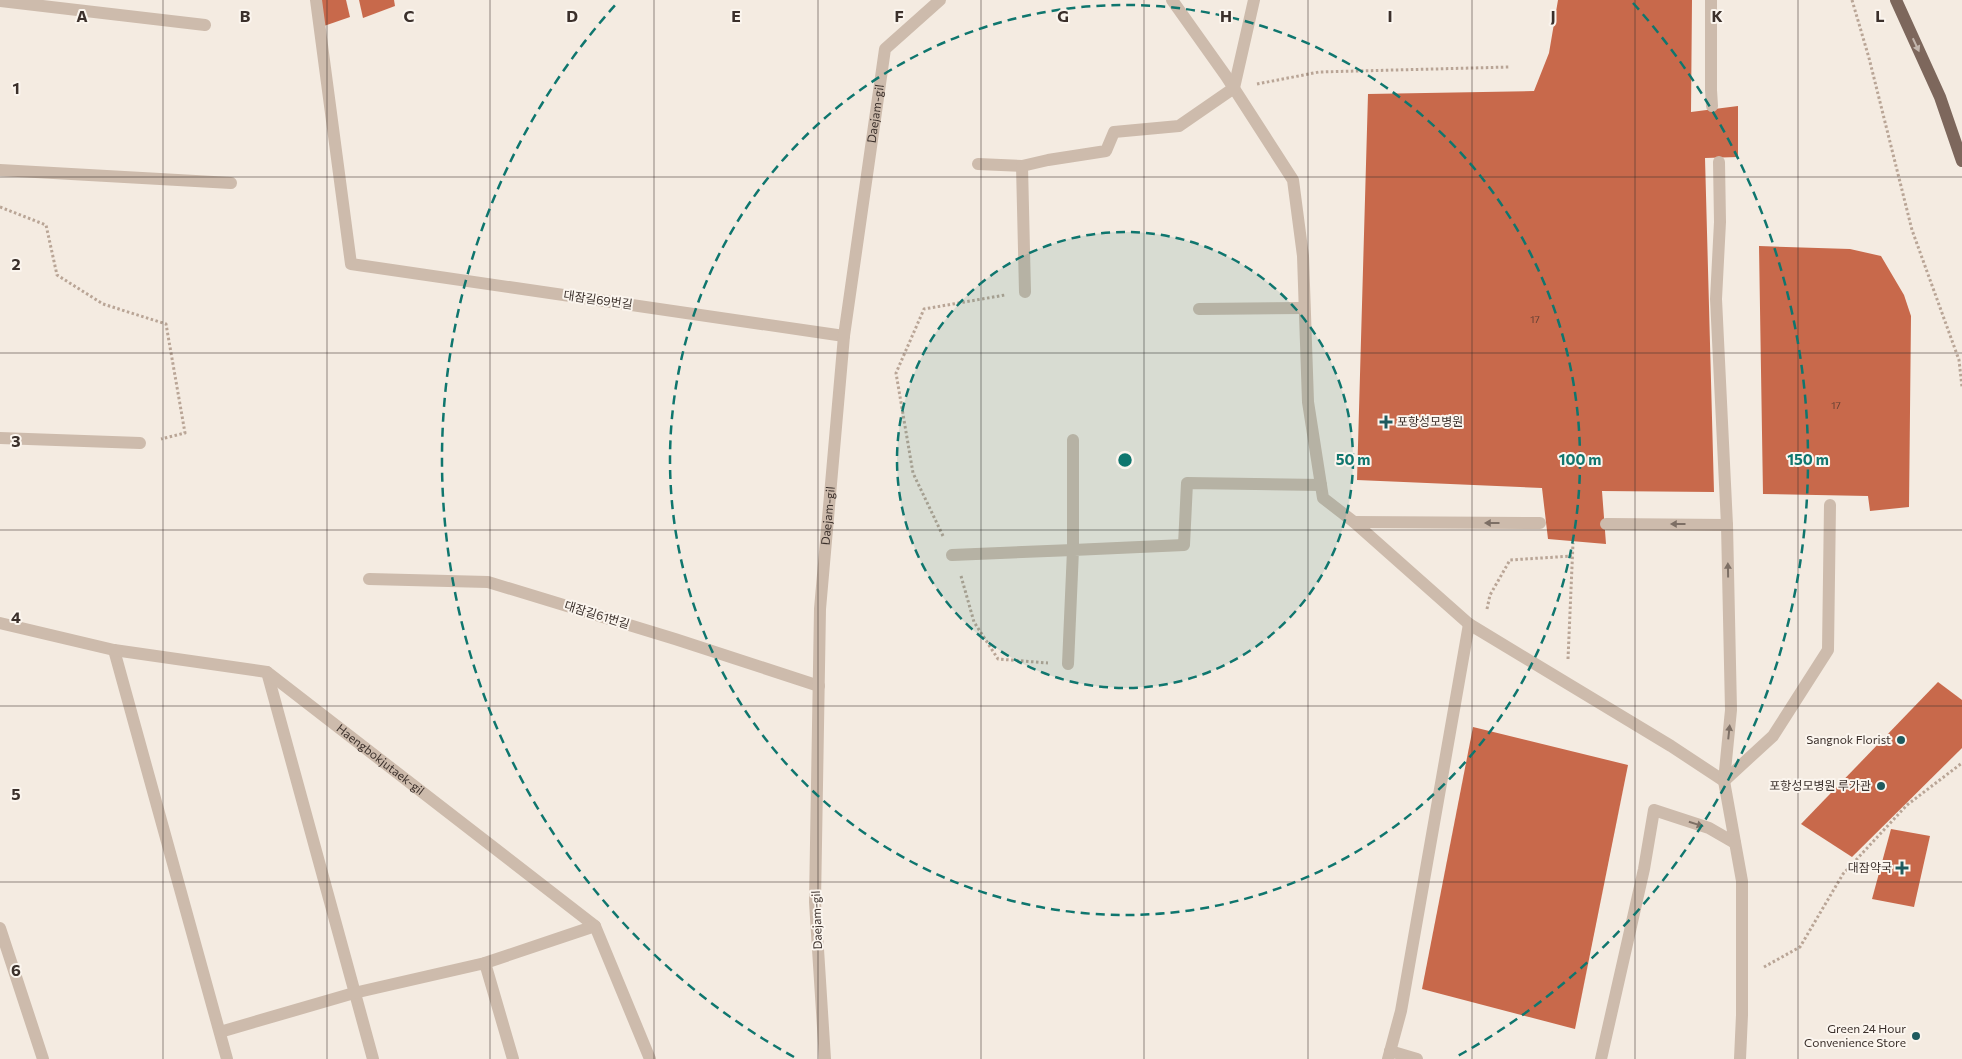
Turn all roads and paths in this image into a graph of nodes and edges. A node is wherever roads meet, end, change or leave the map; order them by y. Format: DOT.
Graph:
graph roads {
  1 [pos="316,0"];
  2 [pos="940,0"];
  3 [pos="1172,0"];
  4 [pos="1254,0"];
  5 [pos="1711,0"];
  6 [pos="1852,0"];
  7 [pos="1896,0"];
  8 [pos="0,1"];
  9 [pos="205,24"];
  10 [pos="1510,67"];
  11 [pos="1234,88"];
  12 [pos="1712,106"];
  13 [pos="1962,161"];
  14 [pos="1719,162"];
  15 [pos="978,164"];
  16 [pos="1022,166"];
  17 [pos="0,170"];
  18 [pos="231,183"];
  19 [pos="0,207"];
  20 [pos="1025,292"];
  21 [pos="1304,308"];
  22 [pos="1199,309"];
  23 [pos="844,336"];
  24 [pos="1962,386"];
  25 [pos="0,438"];
  26 [pos="1073,440"];
  27 [pos="140,443"];
  28 [pos="1321,486"];
  29 [pos="1830,505"];
  30 [pos="1354,522"];
  31 [pos="1540,523"];
  32 [pos="1606,524"];
  33 [pos="1727,525"];
  34 [pos="1573,543"];
  35 [pos="1073,550"];
  36 [pos="952,555"];
  37 [pos="1572,556"];
  38 [pos="369,579"];
  39 [pos="0,623"];
  40 [pos="1469,624"];
  41 [pos="1482,631"];
  42 [pos="114,650"];
  43 [pos="1068,664"];
  44 [pos="267,672"];
  45 [pos="1566,682"];
  46 [pos="819,686"];
  47 [pos="1962,763"];
  48 [pos="1724,781"];
  49 [pos="1735,843"];
  50 [pos="595,926"];
  51 [pos="0,928"];
  52 [pos="485,963"];
  53 [pos="1742,980"];
  54 [pos="354,993"];
  55 [pos="220,1032"];
  56 [pos="1389,1055"];
  57 [pos="43,1059"];
  58 [pos="227,1059"];
  59 [pos="373,1059"];
  60 [pos="513,1059"];
  61 [pos="650,1059"];
  62 [pos="824,1059"];
  63 [pos="1417,1059"];
  64 [pos="1600,1059"];
  65 [pos="1740,1059"];
  1 -- 23 [label="street, 대잠길69번길"];
  2 -- 23 [label="street, Daejam-gil"];
  3 -- 11 [label="street"];
  4 -- 11 [label="street"];
  5 -- 12 [label="street"];
  6 -- 24 [label="path"];
  7 -- 13 [label="main road, one-way"];
  8 -- 9 [label="street"];
  10 -- 11 [label="path"];
  11 -- 16 [label="street"];
  11 -- 21 [label="street"];
  14 -- 33 [label="street"];
  15 -- 16 [label="street"];
  16 -- 20 [label="street"];
  17 -- 18 [label="street"];
  19 -- 27 [label="path"];
  20 -- 36 [label="path"];
  21 -- 22 [label="street"];
  21 -- 28 [label="street"];
  23 -- 46 [label="street, Daejam-gil"];
  25 -- 27 [label="street"];
  26 -- 35 [label="street"];
  28 -- 30 [label="street"];
  28 -- 35 [label="street"];
  29 -- 48 [label="street"];
  31 -- 30 [label="street, one-way"];
  30 -- 40 [label="street"];
  33 -- 32 [label="street, one-way"];
  48 -- 33 [label="street, one-way"];
  34 -- 37 [label="path"];
  35 -- 36 [label="street"];
  35 -- 43 [label="street"];
  36 -- 43 [label="path"];
  37 -- 41 [label="path"];
  37 -- 45 [label="path"];
  38 -- 46 [label="street, 대잠길61번길"];
  39 -- 42 [label="street, Haengbokjutaek-gil"];
  40 -- 41 [label="street"];
  40 -- 56 [label="street"];
  41 -- 45 [label="street"];
  42 -- 44 [label="street, Haengbokjutaek-gil"];
  42 -- 55 [label="street"];
  44 -- 50 [label="street, Haengbokjutaek-gil"];
  44 -- 54 [label="street"];
  45 -- 48 [label="street"];
  46 -- 62 [label="street, Daejam-gil"];
  47 -- 53 [label="path"];
  48 -- 49 [label="street"];
  49 -- 53 [label="street"];
  64 -- 49 [label="street, one-way"];
  50 -- 52 [label="street"];
  50 -- 61 [label="street, Haengbokjutaek-gil"];
  51 -- 57 [label="street"];
  52 -- 54 [label="street"];
  52 -- 60 [label="street"];
  53 -- 65 [label="street"];
  54 -- 55 [label="street"];
  54 -- 59 [label="street"];
  55 -- 58 [label="street"];
  56 -- 63 [label="street"];
}
